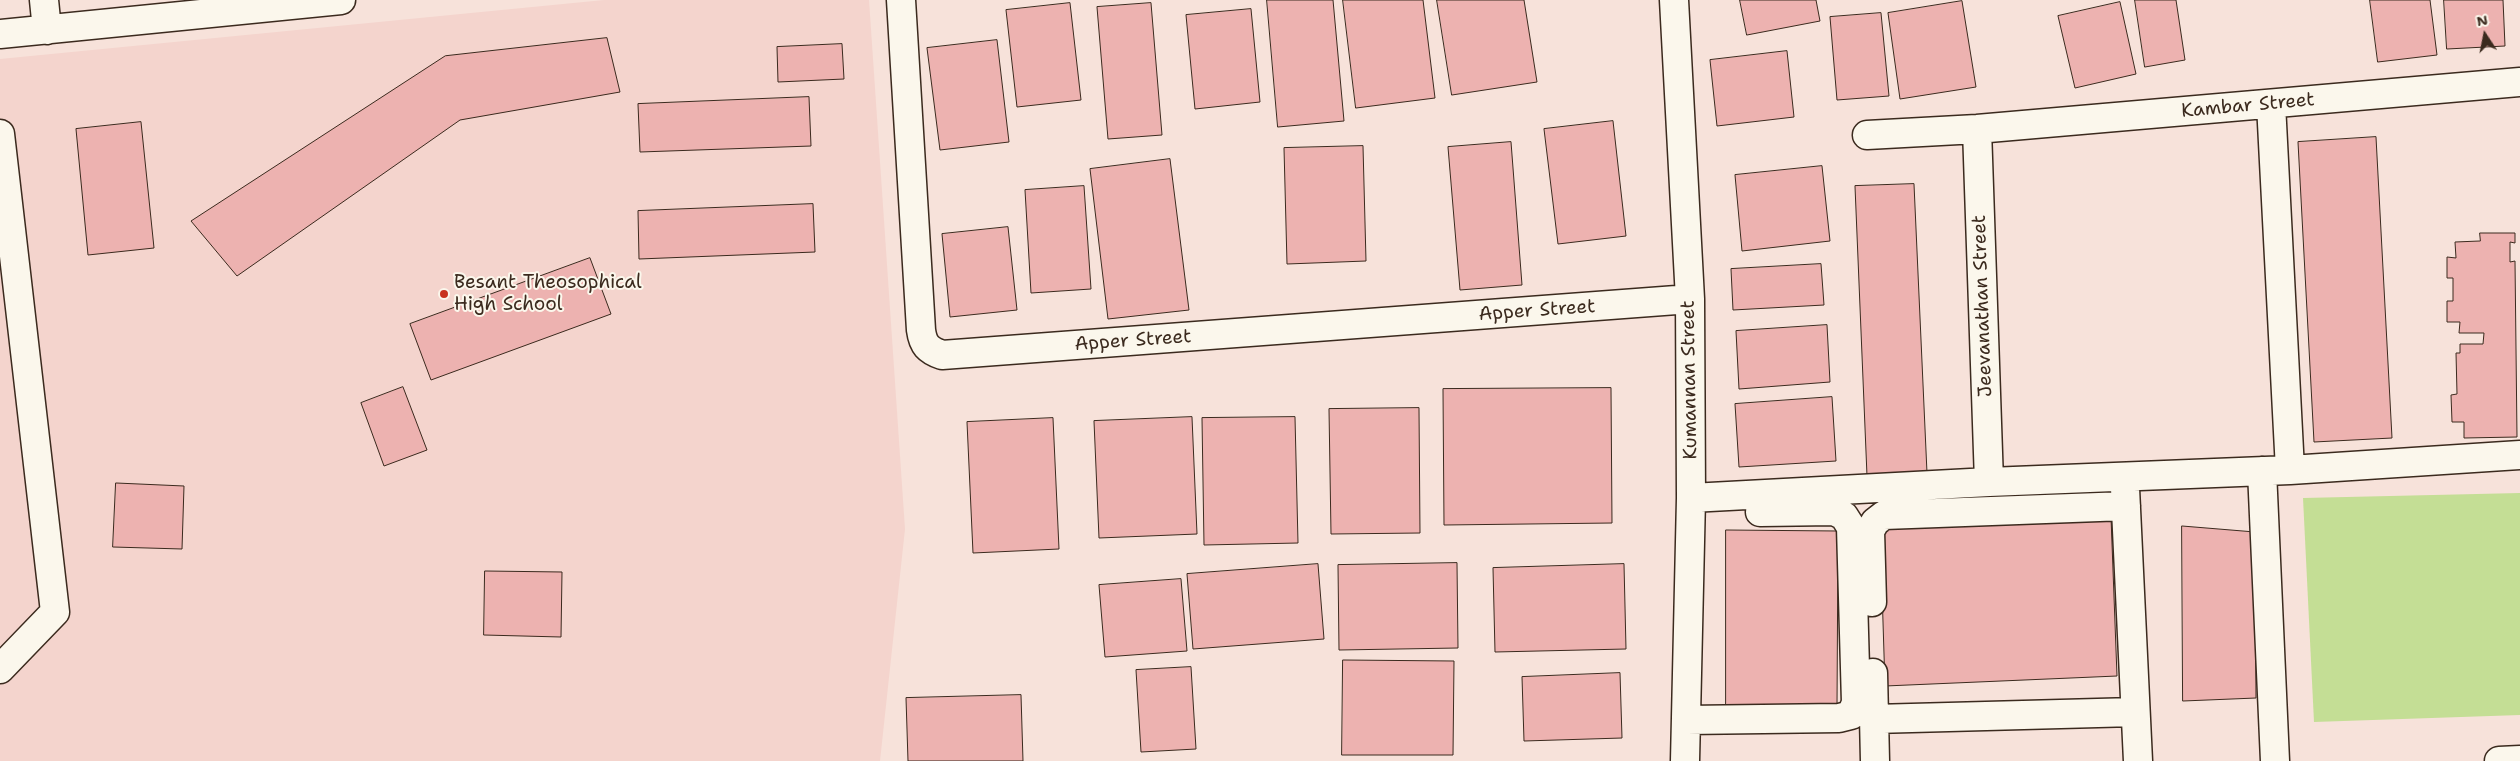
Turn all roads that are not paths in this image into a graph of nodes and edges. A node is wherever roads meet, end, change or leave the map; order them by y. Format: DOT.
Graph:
graph roads {
  1 [pos="44,0"];
  2 [pos="340,0"];
  3 [pos="901,0"];
  4 [pos="1674,0"];
  5 [pos="47,30"];
  6 [pos="0,34"];
  7 [pos="2520,82"];
  8 [pos="2271,104"];
  9 [pos="1977,129"];
  10 [pos="0,134"];
  11 [pos="1867,135"];
  12 [pos="1690,299"];
  13 [pos="2520,455"];
  14 [pos="2290,470"];
  15 [pos="2262,471"];
  16 [pos="2124,476"];
  17 [pos="1989,482"];
  18 [pos="1691,506"];
  19 [pos="2126,506"];
  20 [pos="0,668"];
  21 [pos="2135,712"];
  22 [pos="1874,719"];
  23 [pos="1687,720"];
  24 [pos="2520,760"];
  25 [pos="1685,761"];
  26 [pos="1875,761"];
  27 [pos="2138,761"];
  28 [pos="2275,761"];
  29 [pos="2499,761"];
  1 -- 5 [label="street"];
  2 -- 5 [label="street"];
  3 -- 12 [label="street, Apper Street"];
  4 -- 12 [label="street, Kumannan Street"];
  5 -- 6 [label="street"];
  7 -- 8 [label="street, Kambar Street"];
  8 -- 9 [label="street, Kambar Street"];
  8 -- 14 [label="street"];
  9 -- 11 [label="street, Kambar Street"];
  9 -- 17 [label="street, Jeevanathan Street"];
  10 -- 20 [label="street"];
  12 -- 18 [label="street, Kumannan Street"];
  13 -- 14 [label="street"];
  14 -- 15 [label="street"];
  15 -- 16 [label="street"];
  15 -- 28 [label="street"];
  16 -- 17 [label="street"];
  16 -- 19 [label="street"];
  17 -- 18 [label="street"];
  18 -- 23 [label="street, Kumannan Street"];
  18 -- 23 [label="street"];
  19 -- 21 [label="street"];
  19 -- 22 [label="street"];
  21 -- 22 [label="street"];
  21 -- 27 [label="street"];
  22 -- 26 [label="street"];
  23 -- 25 [label="street, Kumannan Street"];
  24 -- 29 [label="street"];
}
